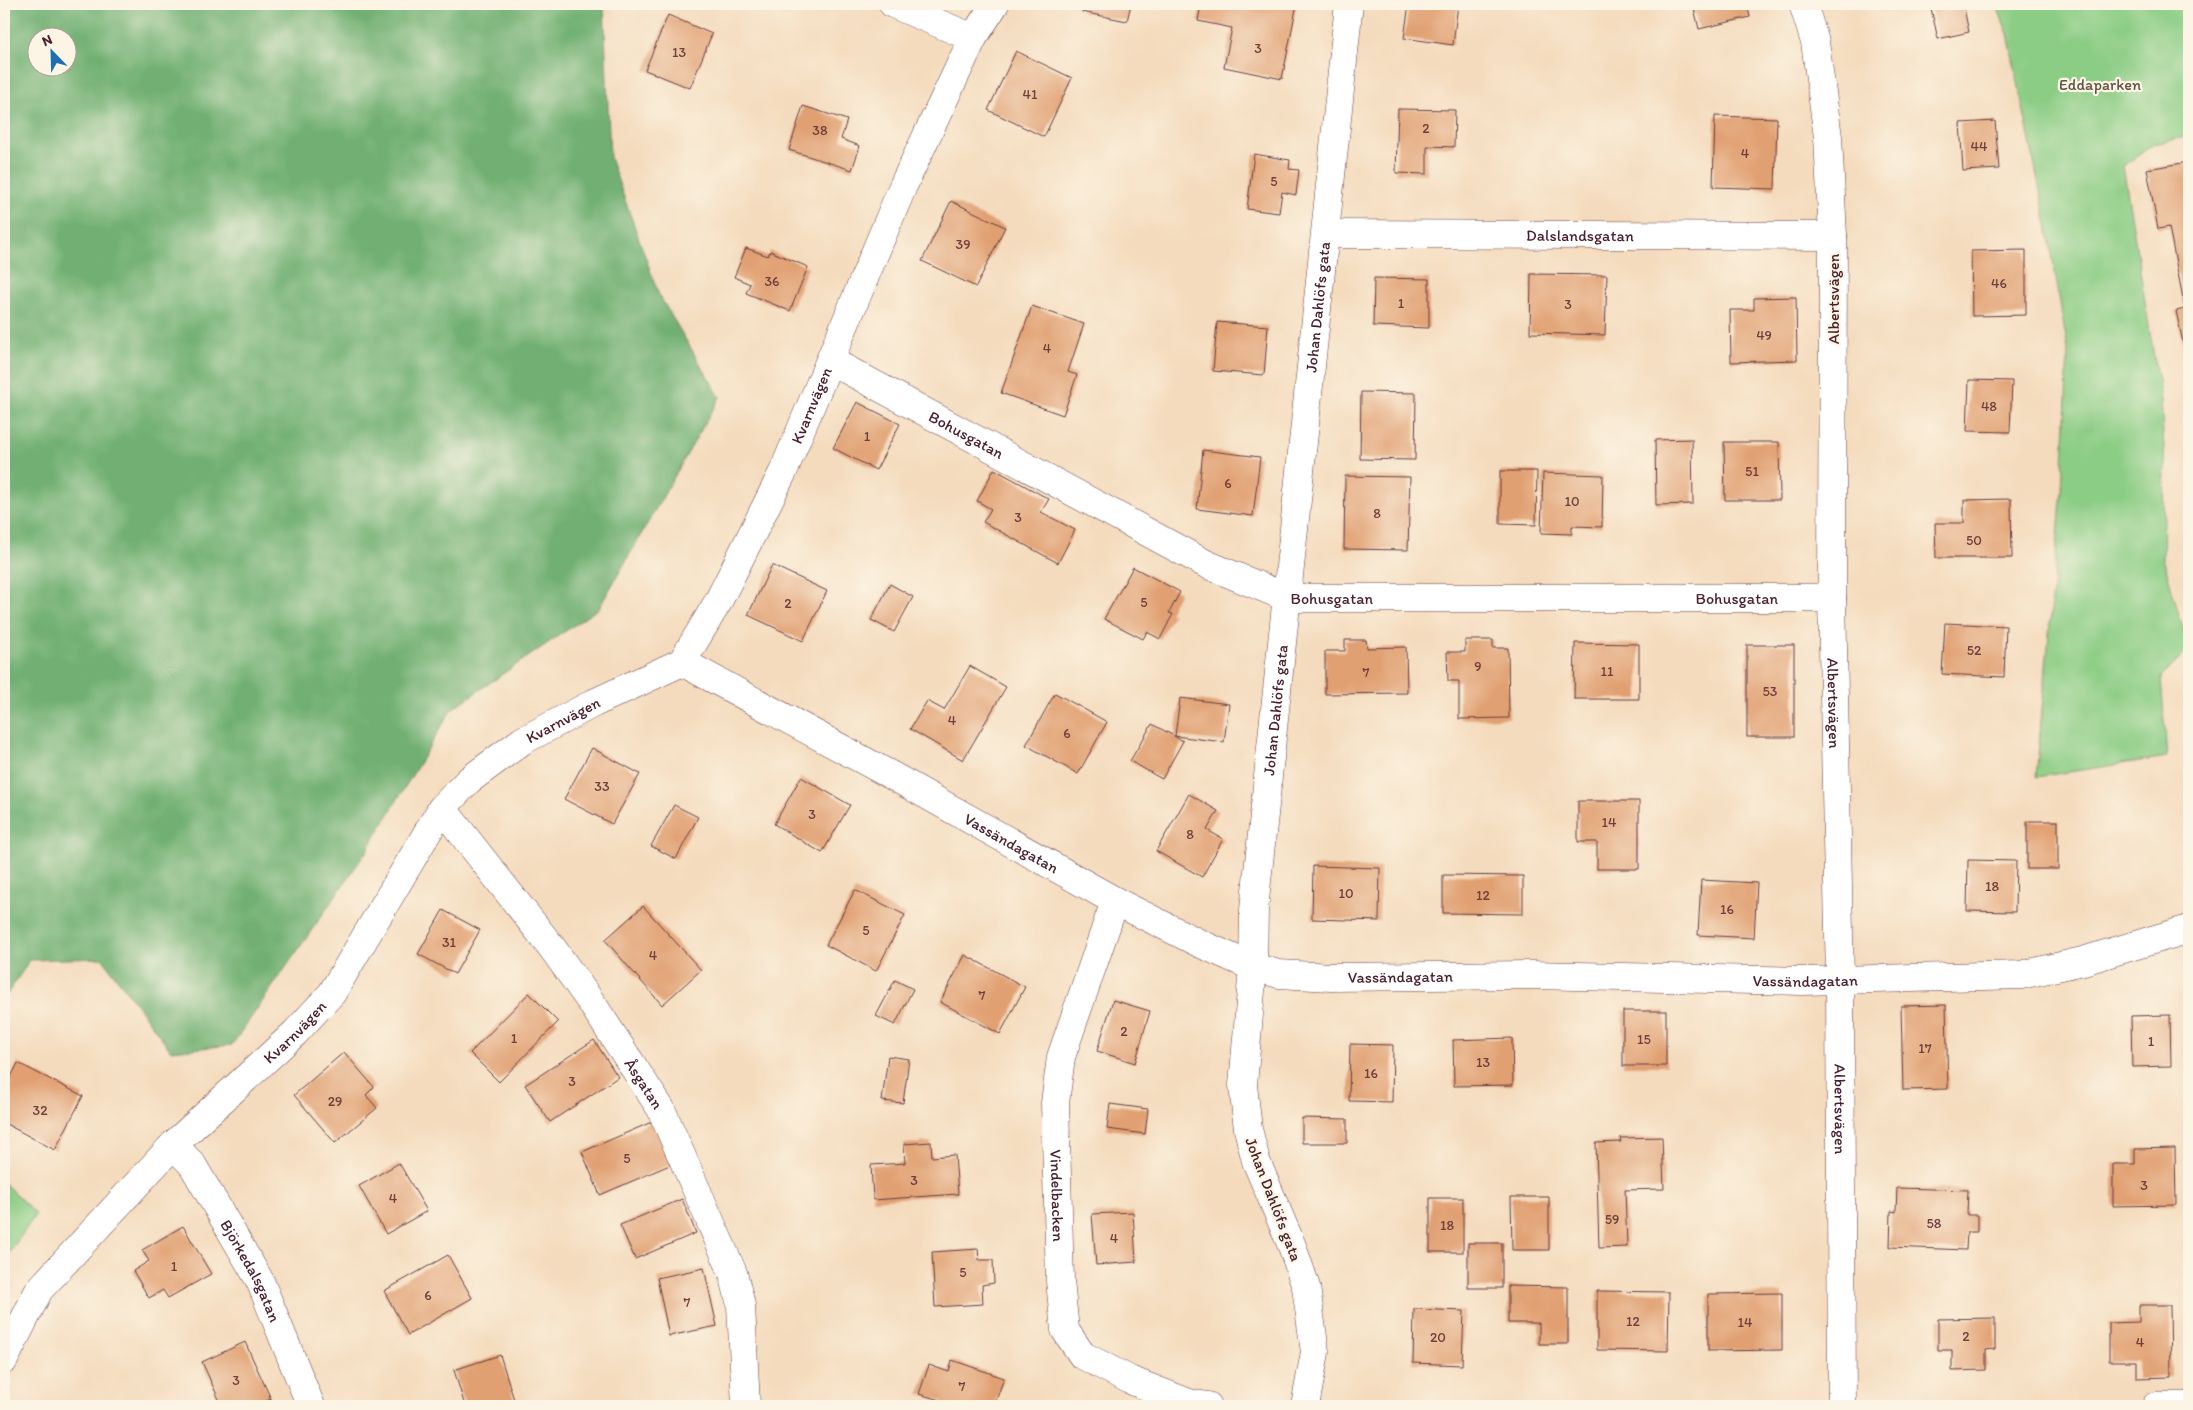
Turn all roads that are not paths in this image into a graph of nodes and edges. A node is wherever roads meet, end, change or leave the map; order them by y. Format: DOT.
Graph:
graph roads {
  1 [pos="893,4"];
  2 [pos="995,4"];
  3 [pos="1350,4"];
  4 [pos="1803,4"];
  5 [pos="972,38"];
  6 [pos="1326,234"];
  7 [pos="1833,236"];
  8 [pos="831,361"];
  9 [pos="1288,598"];
  10 [pos="1832,598"];
  11 [pos="682,662"];
  12 [pos="442,808"];
  13 [pos="1115,901"];
  14 [pos="2189,929"];
  15 [pos="1253,967"];
  16 [pos="1840,980"];
  17 [pos="173,1145"];
  18 [pos="4,1360"];
  19 [pos="311,1406"];
  20 [pos="746,1406"];
  21 [pos="1208,1406"];
  22 [pos="1305,1406"];
  23 [pos="1842,1406"];
  24 [pos="2156,1406"];
  25 [pos="2189,1406"];
  1 -- 5 [label="street"];
  2 -- 5 [label="street, Kvarnvägen"];
  3 -- 6 [label="street, Johan Dahlöfs gata"];
  4 -- 7 [label="street, Albertsvägen"];
  5 -- 8 [label="street, Kvarnvägen"];
  6 -- 7 [label="street, Dalslandsgatan"];
  6 -- 9 [label="street, Johan Dahlöfs gata"];
  7 -- 10 [label="street, Albertsvägen"];
  8 -- 9 [label="street, Bohusgatan"];
  8 -- 11 [label="street, Kvarnvägen"];
  9 -- 10 [label="street, Bohusgatan"];
  9 -- 15 [label="street, Johan Dahlöfs gata"];
  10 -- 16 [label="street, Albertsvägen"];
  11 -- 12 [label="street, Kvarnvägen"];
  11 -- 13 [label="street, Vassändagatan"];
  12 -- 17 [label="street, Kvarnvägen"];
  12 -- 20 [label="street, Åsgatan"];
  13 -- 15 [label="street, Vassändagatan"];
  13 -- 21 [label="street, Vindelbacken"];
  14 -- 16 [label="street, Vassändagatan"];
  15 -- 16 [label="street, Vassändagatan"];
  15 -- 22 [label="street, Johan Dahlöfs gata"];
  16 -- 23 [label="street, Albertsvägen"];
  17 -- 18 [label="street, Kvarnvägen"];
  17 -- 19 [label="street, Björkedalsgatan"];
  24 -- 25 [label="street"];
}
